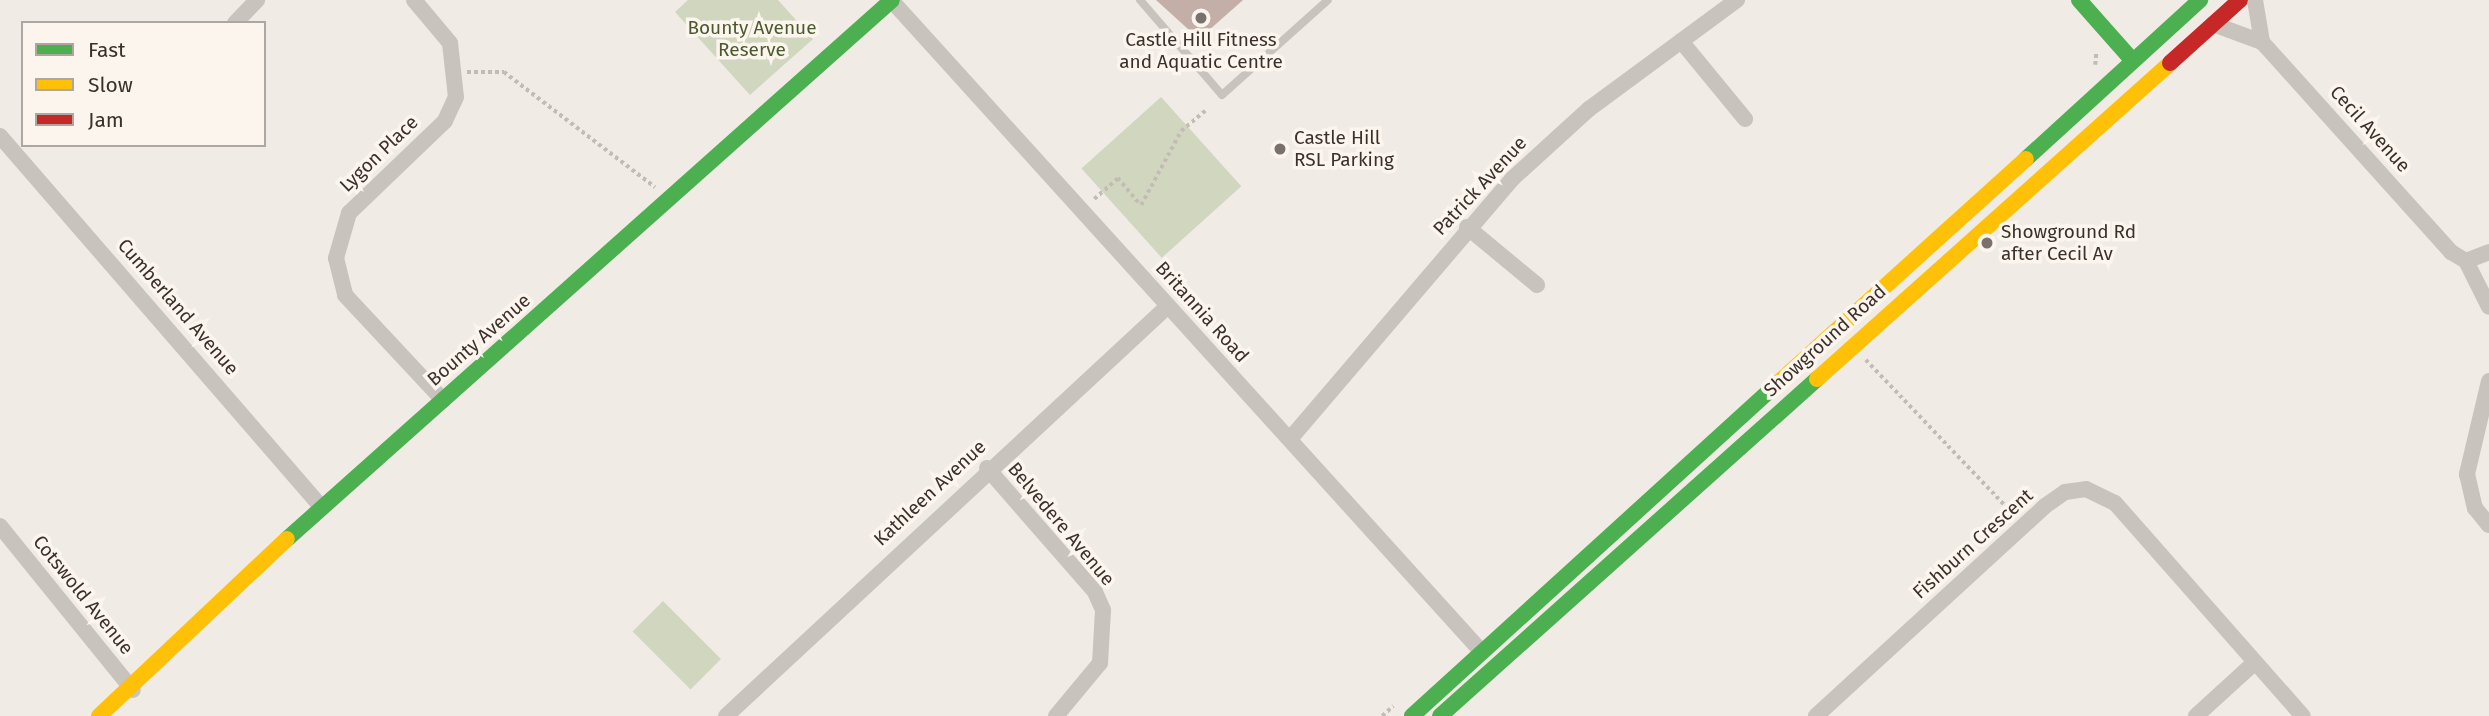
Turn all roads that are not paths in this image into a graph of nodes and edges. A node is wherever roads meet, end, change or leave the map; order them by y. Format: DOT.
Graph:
graph roads {
  1 [pos="257,0"];
  2 [pos="414,0"];
  3 [pos="892,0"];
  4 [pos="1140,0"];
  5 [pos="1328,0"];
  6 [pos="1737,0"];
  7 [pos="2078,0"];
  8 [pos="2200,0"];
  9 [pos="2240,0"];
  10 [pos="2255,0"];
  11 [pos="237,21"];
  12 [pos="2213,24"];
  13 [pos="1681,41"];
  14 [pos="2262,42"];
  15 [pos="2133,61"];
  16 [pos="2151,82"];
  17 [pos="1745,119"];
  18 [pos="0,136"];
  19 [pos="1467,227"];
  20 [pos="2489,252"];
  21 [pos="2466,261"];
  22 [pos="1537,285"];
  23 [pos="1168,306"];
  24 [pos="2489,307"];
  25 [pos="2489,381"];
  26 [pos="443,400"];
  27 [pos="1290,439"];
  28 [pos="987,468"];
  29 [pos="321,507"];
  30 [pos="0,526"];
  31 [pos="2489,526"];
  32 [pos="1482,652"];
  33 [pos="2254,663"];
  34 [pos="133,690"];
  35 [pos="99,716"];
  36 [pos="726,716"];
  37 [pos="1056,716"];
  38 [pos="1412,716"];
  39 [pos="1440,716"];
  40 [pos="1816,716"];
  41 [pos="2196,716"];
  42 [pos="2302,716"];
  1 -- 11 [label="street"];
  2 -- 26 [label="street, Lygon Place"];
  3 -- 23 [label="street, Britannia Road"];
  3 -- 26 [label="main road, Bounty Avenue"];
  4 -- 5 [label="lane"];
  6 -- 13 [label="street, Patrick Avenue"];
  7 -- 15 [label="main road"];
  8 -- 15 [label="main road, Showground Road"];
  9 -- 12 [label="main road, Showground Road"];
  10 -- 14 [label="street"];
  12 -- 14 [label="street, Cecil Avenue"];
  12 -- 16 [label="main road, Showground Road"];
  13 -- 17 [label="street"];
  13 -- 19 [label="street, Patrick Avenue"];
  14 -- 21 [label="street, Cecil Avenue"];
  15 -- 16 [label="main road"];
  15 -- 32 [label="main road, Showground Road"];
  16 -- 39 [label="main road, Showground Road"];
  18 -- 29 [label="street, Cumberland Avenue"];
  19 -- 22 [label="street"];
  19 -- 27 [label="street, Patrick Avenue"];
  20 -- 21 [label="street"];
  21 -- 24 [label="street"];
  23 -- 27 [label="street, Britannia Road"];
  23 -- 28 [label="street, Kathleen Avenue"];
  25 -- 31 [label="street"];
  26 -- 29 [label="main road, Bounty Avenue"];
  27 -- 32 [label="street, Britannia Road"];
  28 -- 36 [label="street, Kathleen Avenue"];
  28 -- 37 [label="street, Belvedere Avenue"];
  29 -- 34 [label="main road, Bounty Avenue"];
  30 -- 34 [label="street, Cotswold Avenue"];
  32 -- 38 [label="main road, Showground Road"];
  33 -- 40 [label="street, Fishburn Crescent"];
  33 -- 41 [label="street"];
  33 -- 42 [label="street, Fishburn Crescent"];
  34 -- 35 [label="main road, Bounty Avenue"];
}
